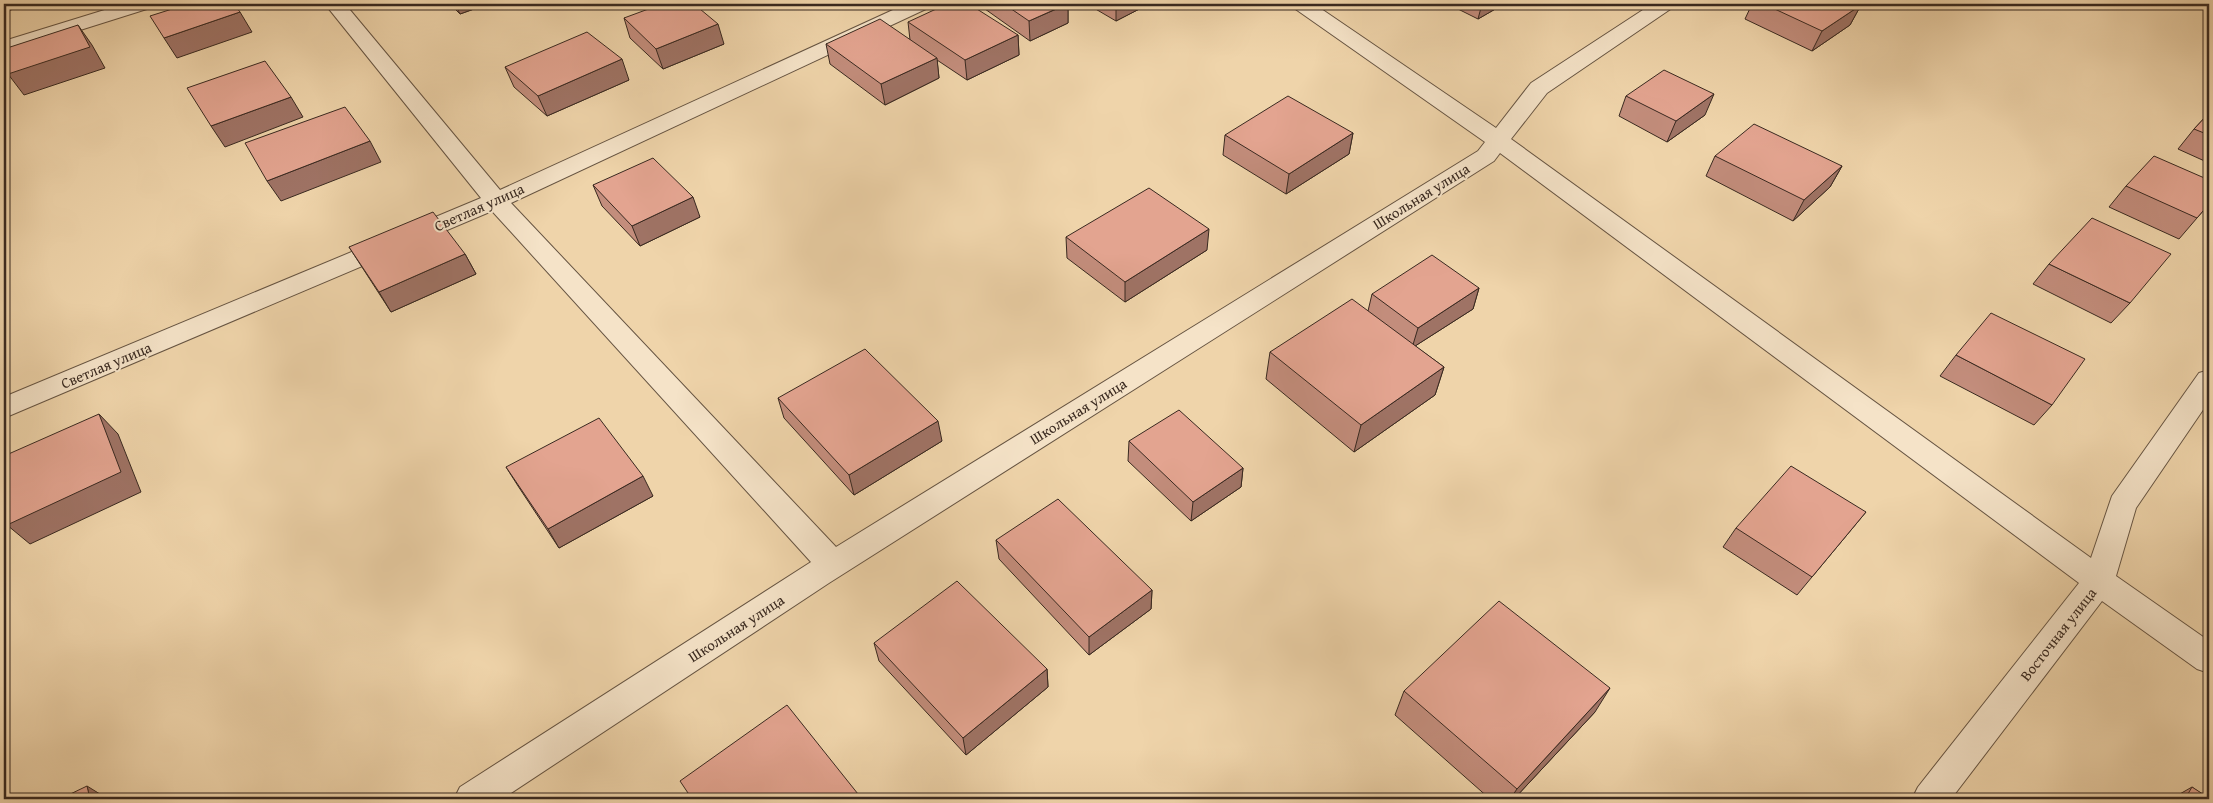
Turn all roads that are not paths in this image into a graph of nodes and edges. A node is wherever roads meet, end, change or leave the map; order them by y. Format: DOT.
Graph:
graph roads {
  1 [pos="143,4"];
  2 [pos="335,4"];
  3 [pos="921,4"];
  4 [pos="1301,4"];
  5 [pos="1665,4"];
  6 [pos="4,48"];
  7 [pos="1498,140"];
  8 [pos="496,201"];
  9 [pos="2209,380"];
  10 [pos="4,408"];
  11 [pos="832,565"];
  12 [pos="2099,582"];
  13 [pos="2209,659"];
  14 [pos="472,799"];
  15 [pos="1930,799"];
  1 -- 6 [label="street"];
  2 -- 8 [label="street"];
  3 -- 8 [label="street, Светлая улица"];
  4 -- 7 [label="street"];
  5 -- 7 [label="street, Школьная улица"];
  7 -- 11 [label="street, Школьная улица"];
  7 -- 12 [label="street"];
  8 -- 10 [label="street, Светлая улица"];
  8 -- 11 [label="street"];
  9 -- 12 [label="street, Восточная улица"];
  11 -- 14 [label="street, Школьная улица"];
  12 -- 13 [label="street"];
  12 -- 15 [label="street, Восточная улица"];
}
